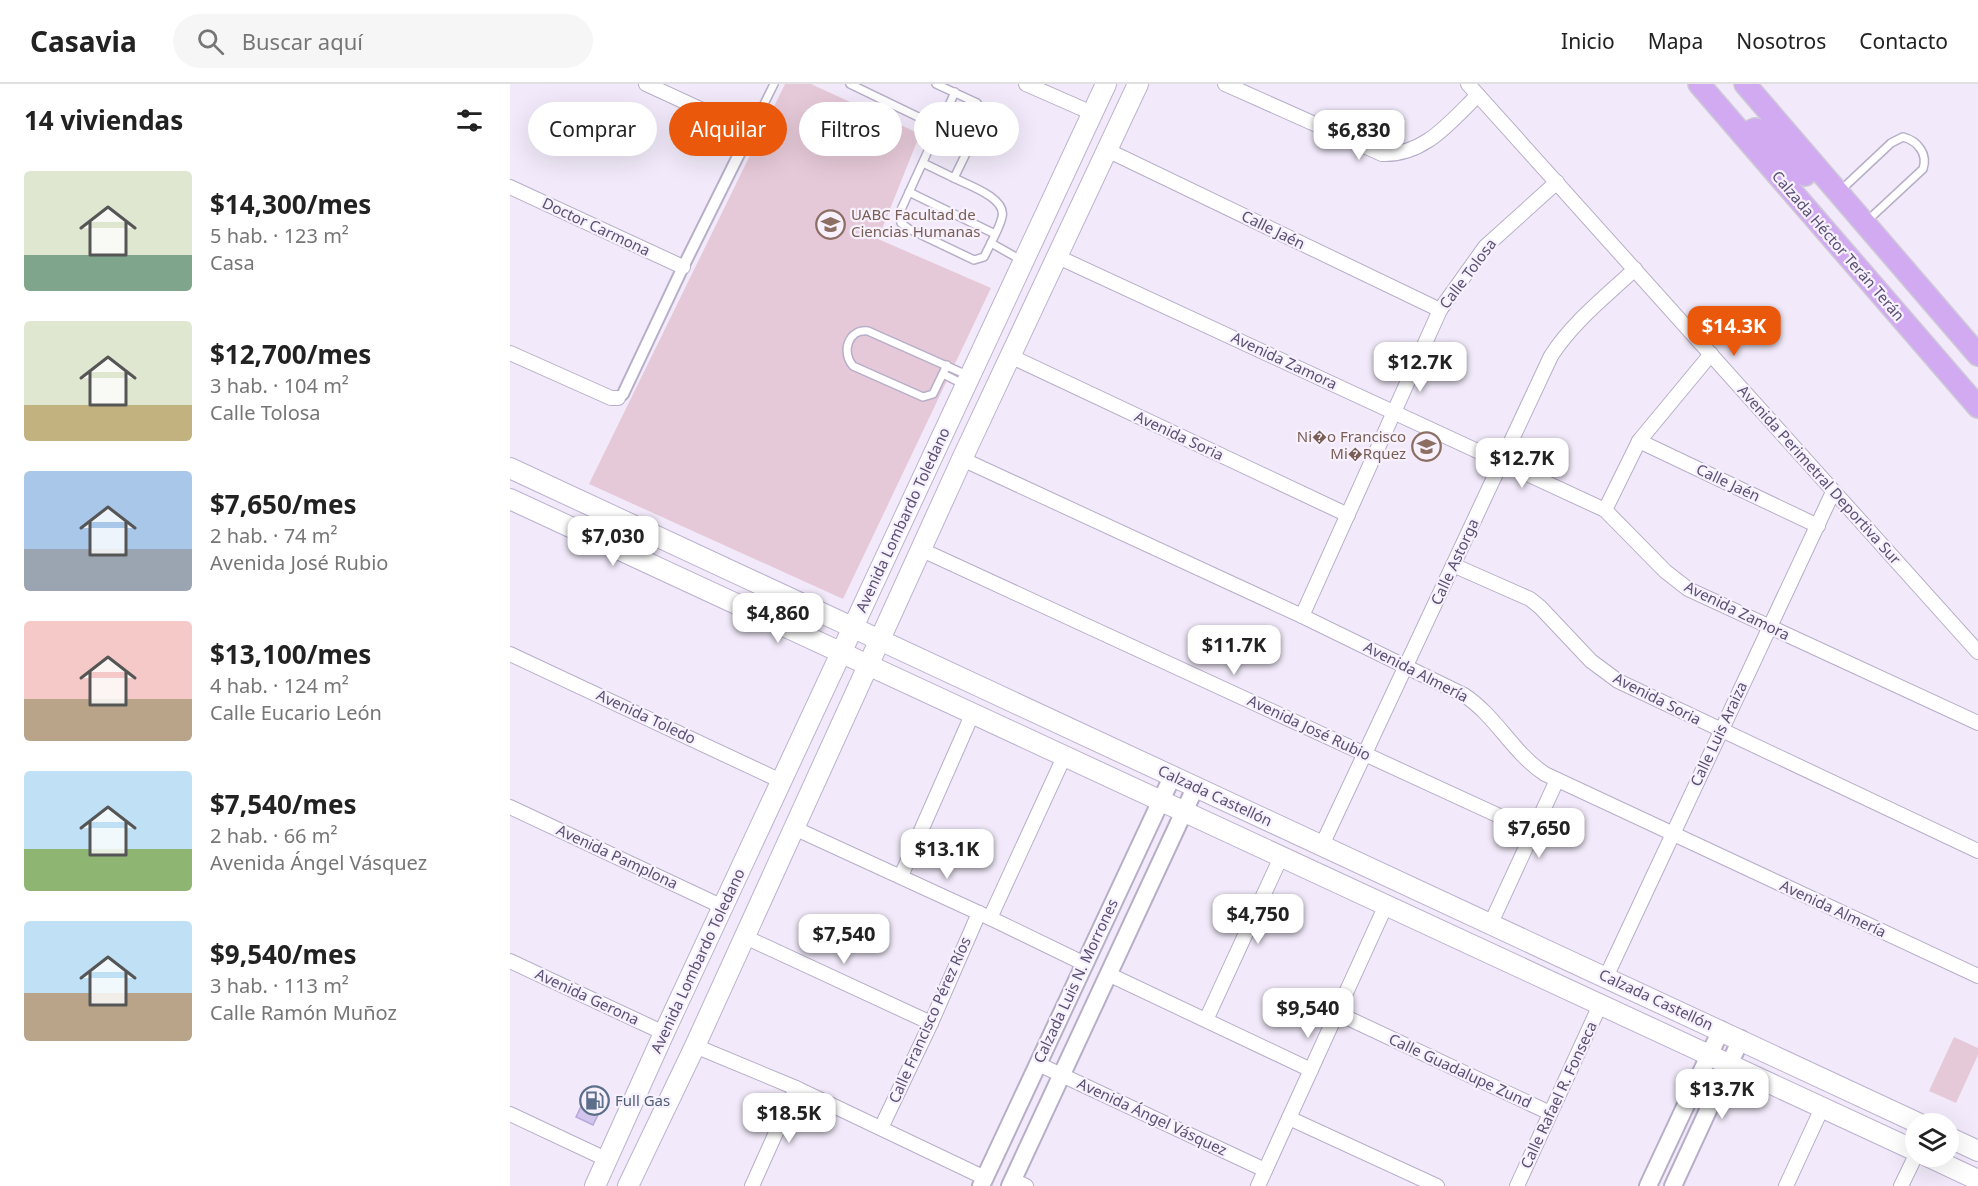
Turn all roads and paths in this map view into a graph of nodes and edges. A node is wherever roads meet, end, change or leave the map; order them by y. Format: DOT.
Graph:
graph roads {
  1 [pos="646,84"];
  2 [pos="774,84"];
  3 [pos="850,84"];
  4 [pos="936,84"];
  5 [pos="1026,84"];
  6 [pos="1106,84"];
  7 [pos="1138,84"];
  8 [pos="1225,84"];
  9 [pos="1468,84"];
  10 [pos="1699,84"];
  11 [pos="1745,84"];
  12 [pos="955,92"];
  13 [pos="1478,95"];
  14 [pos="685,102"];
  15 [pos="765,102"];
  16 [pos="950,102"];
  17 [pos="1092,113"];
  18 [pos="914,115"];
  19 [pos="1743,135"];
  20 [pos="1107,150"];
  21 [pos="738,156"];
  22 [pos="926,156"];
  23 [pos="923,163"];
  24 [pos="954,178"];
  25 [pos="1557,182"];
  26 [pos="510,187"];
  27 [pos="909,192"];
  28 [pos="1839,192"];
  29 [pos="1084,198"];
  30 [pos="1865,223"];
  31 [pos="995,234"];
  32 [pos="991,243"];
  33 [pos="1892,254"];
  34 [pos="1058,257"];
  35 [pos="1023,261"];
  36 [pos="682,267"];
  37 [pos="1635,270"];
  38 [pos="1440,310"];
  39 [pos="510,353"];
  40 [pos="1711,354"];
  41 [pos="1978,355"];
  42 [pos="1010,356"];
  43 [pos="1936,360"];
  44 [pos="947,365"];
  45 [pos="943,374"];
  46 [pos="968,381"];
  47 [pos="1978,394"];
  48 [pos="618,398"];
  49 [pos="1978,407"];
  50 [pos="1394,412"];
  51 [pos="1639,441"];
  52 [pos="962,459"];
  53 [pos="1501,462"];
  54 [pos="510,468"];
  55 [pos="1833,492"];
  56 [pos="510,499"];
  57 [pos="1605,510"];
  58 [pos="1348,515"];
  59 [pos="1818,526"];
  60 [pos="920,549"];
  61 [pos="1453,565"];
  62 [pos="1302,616"];
  63 [pos="1769,627"];
  64 [pos="853,628"];
  65 [pos="880,641"];
  66 [pos="1978,652"];
  67 [pos="842,653"];
  68 [pos="510,654"];
  69 [pos="1406,665"];
  70 [pos="868,666"];
  71 [pos="972,715"];
  72 [pos="1978,723"];
  73 [pos="1720,731"];
  74 [pos="1364,754"];
  75 [pos="1064,757"];
  76 [pos="1172,777"];
  77 [pos="1557,780"];
  78 [pos="781,781"];
  79 [pos="1196,788"];
  80 [pos="1160,801"];
  81 [pos="510,807"];
  82 [pos="1184,813"];
  83 [pos="794,828"];
  84 [pos="1534,832"];
  85 [pos="1672,834"];
  86 [pos="1322,845"];
  87 [pos="1978,851"];
  88 [pos="1281,857"];
  89 [pos="901,876"];
  90 [pos="1386,905"];
  91 [pos="723,907"];
  92 [pos="985,915"];
  93 [pos="1491,923"];
  94 [pos="743,936"];
  95 [pos="510,961"];
  96 [pos="1084,964"];
  97 [pos="1108,974"];
  98 [pos="1978,976"];
  99 [pos="1606,977"];
  100 [pos="1600,1005"];
  101 [pos="1337,1012"];
  102 [pos="1206,1020"];
  103 [pos="931,1023"];
  104 [pos="1721,1030"];
  105 [pos="664,1033"];
  106 [pos="1741,1039"];
  107 [pos="695,1046"];
  108 [pos="1710,1054"];
  109 [pos="1038,1064"];
  110 [pos="1729,1064"];
  111 [pos="1311,1070"];
  112 [pos="1062,1075"];
  113 [pos="796,1088"];
  114 [pos="1822,1108"];
  115 [pos="1550,1113"];
  116 [pos="510,1114"];
  117 [pos="1905,1117"];
  118 [pos="1289,1118"];
  119 [pos="881,1128"];
  120 [pos="1959,1142"];
  121 [pos="1905,1148"];
  122 [pos="1978,1151"];
  123 [pos="608,1160"];
  124 [pos="1910,1167"];
  125 [pos="1950,1167"];
  126 [pos="1266,1170"];
  127 [pos="1978,1180"];
  128 [pos="983,1182"];
  129 [pos="1016,1184"];
  130 [pos="595,1186"];
  131 [pos="628,1186"];
  132 [pos="752,1186"];
  133 [pos="1258,1186"];
  134 [pos="1437,1186"];
  135 [pos="1517,1186"];
  136 [pos="1648,1186"];
  137 [pos="1673,1186"];
  138 [pos="1786,1186"];
  139 [pos="1901,1186"];
  1 -- 14 [label="street"];
  2 -- 15 [label="lane"];
  3 -- 18 [label="lane"];
  4 -- 12 [label="lane"];
  5 -- 17 [label="street"];
  6 -- 17 [label="main road, Avenida Lombardo Toledano"];
  7 -- 20 [label="main road, Avenida Lombardo Toledano"];
  8 -- 13 [label="street"];
  9 -- 13 [label="street, Avenida Perimetral Deportiva Sur"];
  10 -- 19 [label="main road, Calzada Héctor Terán Terán"];
  11 -- 28 [label="main road"];
  12 -- 16 [label="lane"];
  12 -- 24 [label="lane"];
  13 -- 25 [label="street, Avenida Perimetral Deportiva Sur"];
  17 -- 29 [label="main road"];
  17 -- 35 [label="main road, Avenida Lombardo Toledano"];
  19 -- 33 [label="main road"];
  19 -- 43 [label="main road, Calzada Héctor Terán Terán"];
  20 -- 29 [label="main road, Avenida Lombardo Toledano"];
  20 -- 38 [label="street, Calle Jaén"];
  21 -- 36 [label="street"];
  22 -- 23 [label="lane"];
  23 -- 24 [label="lane"];
  23 -- 27 [label="lane"];
  24 -- 31 [label="lane"];
  25 -- 37 [label="street, Avenida Perimetral Deportiva Sur"];
  25 -- 38 [label="street, Calle Tolosa"];
  26 -- 36 [label="street, Doctor Carmona"];
  27 -- 31 [label="lane"];
  27 -- 32 [label="lane"];
  28 -- 30 [label="main road"];
  28 -- 30 [label="lane"];
  29 -- 34 [label="main road, Avenida Lombardo Toledano"];
  30 -- 33 [label="main road"];
  31 -- 32 [label="lane"];
  32 -- 35 [label="lane"];
  33 -- 41 [label="main road"];
  34 -- 42 [label="main road, Avenida Lombardo Toledano"];
  34 -- 50 [label="street, Avenida Zamora"];
  35 -- 42 [label="main road"];
  35 -- 46 [label="main road, Avenida Lombardo Toledano"];
  36 -- 48 [label="street"];
  37 -- 40 [label="street, Avenida Perimetral Deportiva Sur"];
  37 -- 53 [label="street, Calle Astorga"];
  38 -- 50 [label="street, Calle Tolosa"];
  39 -- 48 [label="street"];
  40 -- 51 [label="street"];
  40 -- 55 [label="street, Avenida Perimetral Deportiva Sur"];
  42 -- 52 [label="main road, Avenida Lombardo Toledano"];
  42 -- 58 [label="street, Avenida Soria"];
  43 -- 47 [label="main road"];
  43 -- 49 [label="main road, Calzada Héctor Terán Terán"];
  44 -- 45 [label="lane"];
  44 -- 45 [label="lane"];
  44 -- 46 [label="lane"];
  45 -- 46 [label="lane"];
  46 -- 52 [label="main road"];
  46 -- 64 [label="main road, Avenida Lombardo Toledano"];
  50 -- 53 [label="street, Avenida Zamora"];
  50 -- 58 [label="street, Calle Tolosa"];
  51 -- 57 [label="street"];
  51 -- 59 [label="street, Calle Jaén"];
  52 -- 60 [label="main road, Avenida Lombardo Toledano"];
  52 -- 62 [label="street, Avenida Almería"];
  53 -- 57 [label="street, Avenida Zamora"];
  53 -- 61 [label="street, Calle Astorga"];
  54 -- 64 [label="main road, Calzada Castellón"];
  55 -- 59 [label="street, Calle Luis Araiza"];
  55 -- 66 [label="street, Avenida Perimetral Deportiva Sur"];
  56 -- 67 [label="main road, Calzada Castellón"];
  57 -- 63 [label="street, Avenida Zamora"];
  58 -- 62 [label="street, Calle Tolosa"];
  59 -- 63 [label="street, Calle Luis Araiza"];
  60 -- 65 [label="main road, Avenida Lombardo Toledano"];
  60 -- 74 [label="street, Avenida José Rubio"];
  61 -- 69 [label="street, Calle Astorga"];
  61 -- 73 [label="street, Avenida Soria"];
  62 -- 69 [label="street, Avenida Almería"];
  63 -- 72 [label="street, Avenida Zamora"];
  63 -- 73 [label="street, Calle Luis Araiza"];
  64 -- 65 [label="main road, Calzada Castellón"];
  64 -- 67 [label="main road, Avenida Lombardo Toledano"];
  65 -- 70 [label="main road, Avenida Lombardo Toledano"];
  65 -- 76 [label="main road, Calzada Castellón"];
  67 -- 70 [label="main road, Calzada Castellón"];
  67 -- 78 [label="main road, Avenida Lombardo Toledano"];
  68 -- 78 [label="street, Avenida Toledo"];
  69 -- 74 [label="street, Calle Astorga"];
  69 -- 77 [label="street, Avenida Almería"];
  70 -- 71 [label="main road, Calzada Castellón"];
  70 -- 83 [label="main road, Avenida Lombardo Toledano"];
  71 -- 75 [label="main road, Calzada Castellón"];
  71 -- 89 [label="street"];
  73 -- 85 [label="street, Calle Luis Araiza"];
  73 -- 87 [label="street, Avenida Soria"];
  74 -- 84 [label="street, Avenida José Rubio"];
  74 -- 86 [label="street, Calle Astorga"];
  75 -- 80 [label="main road, Calzada Castellón"];
  75 -- 92 [label="street, Calle Francisco Pérez Ríos"];
  76 -- 79 [label="main road, Calzada Castellón"];
  76 -- 80 [label="street, Calzada Luis N. Morrones"];
  77 -- 84 [label="street"];
  77 -- 85 [label="street, Avenida Almería"];
  78 -- 91 [label="main road, Avenida Lombardo Toledano"];
  79 -- 82 [label="street, Calzada Luis N. Morrones"];
  79 -- 86 [label="main road, Calzada Castellón"];
  80 -- 82 [label="main road, Calzada Castellón"];
  80 -- 96 [label="street, Calzada Luis N. Morrones"];
  81 -- 91 [label="street, Avenida Pamplona"];
  82 -- 88 [label="main road, Calzada Castellón"];
  82 -- 97 [label="street, Calzada Luis N. Morrones"];
  83 -- 89 [label="street"];
  83 -- 94 [label="main road, Avenida Lombardo Toledano"];
  84 -- 93 [label="street"];
  85 -- 98 [label="street, Avenida Almería"];
  85 -- 99 [label="street, Calle Luis Araiza"];
  86 -- 93 [label="main road, Calzada Castellón"];
  88 -- 90 [label="main road, Calzada Castellón"];
  88 -- 102 [label="street"];
  89 -- 92 [label="street"];
  90 -- 100 [label="main road, Calzada Castellón"];
  90 -- 101 [label="street"];
  91 -- 105 [label="main road, Avenida Lombardo Toledano"];
  92 -- 96 [label="street"];
  92 -- 103 [label="street, Calle Francisco Pérez Ríos"];
  93 -- 99 [label="main road, Calzada Castellón"];
  94 -- 103 [label="street"];
  94 -- 107 [label="main road, Avenida Lombardo Toledano"];
  95 -- 105 [label="street, Avenida Gerona"];
  96 -- 109 [label="street, Calzada Luis N. Morrones"];
  97 -- 102 [label="street"];
  97 -- 112 [label="street, Calzada Luis N. Morrones"];
  99 -- 104 [label="main road, Calzada Castellón"];
  100 -- 108 [label="main road, Calzada Castellón"];
  100 -- 115 [label="street, Calle Rafael R. Fonseca"];
  101 -- 111 [label="street"];
  101 -- 115 [label="street, Calle Guadalupe Zund"];
  102 -- 111 [label="street"];
  103 -- 119 [label="street, Calle Francisco Pérez Ríos"];
  104 -- 106 [label="main road, Calzada Castellón"];
  104 -- 108 [label="street"];
  105 -- 123 [label="main road, Avenida Lombardo Toledano"];
  106 -- 110 [label="street"];
  106 -- 117 [label="main road, Calzada Castellón"];
  107 -- 113 [label="street"];
  107 -- 131 [label="main road, Avenida Lombardo Toledano"];
  108 -- 110 [label="main road, Calzada Castellón"];
  108 -- 136 [label="street"];
  109 -- 112 [label="street, Avenida Ángel Vásquez"];
  109 -- 128 [label="street, Calzada Luis N. Morrones"];
  110 -- 114 [label="main road, Calzada Castellón"];
  110 -- 137 [label="street"];
  111 -- 118 [label="street"];
  112 -- 126 [label="street, Avenida Ángel Vásquez"];
  112 -- 129 [label="street, Calzada Luis N. Morrones"];
  113 -- 119 [label="street"];
  113 -- 132 [label="street"];
  114 -- 121 [label="main road, Calzada Castellón"];
  114 -- 138 [label="street"];
  115 -- 135 [label="street, Calle Rafael R. Fonseca"];
  116 -- 123 [label="street"];
  118 -- 126 [label="street"];
  118 -- 134 [label="street"];
  119 -- 128 [label="street"];
  120 -- 122 [label="main road"];
  123 -- 130 [label="main road, Avenida Lombardo Toledano"];
  124 -- 139 [label="street"];
  125 -- 127 [label="main road"];
  126 -- 133 [label="street"];
}
